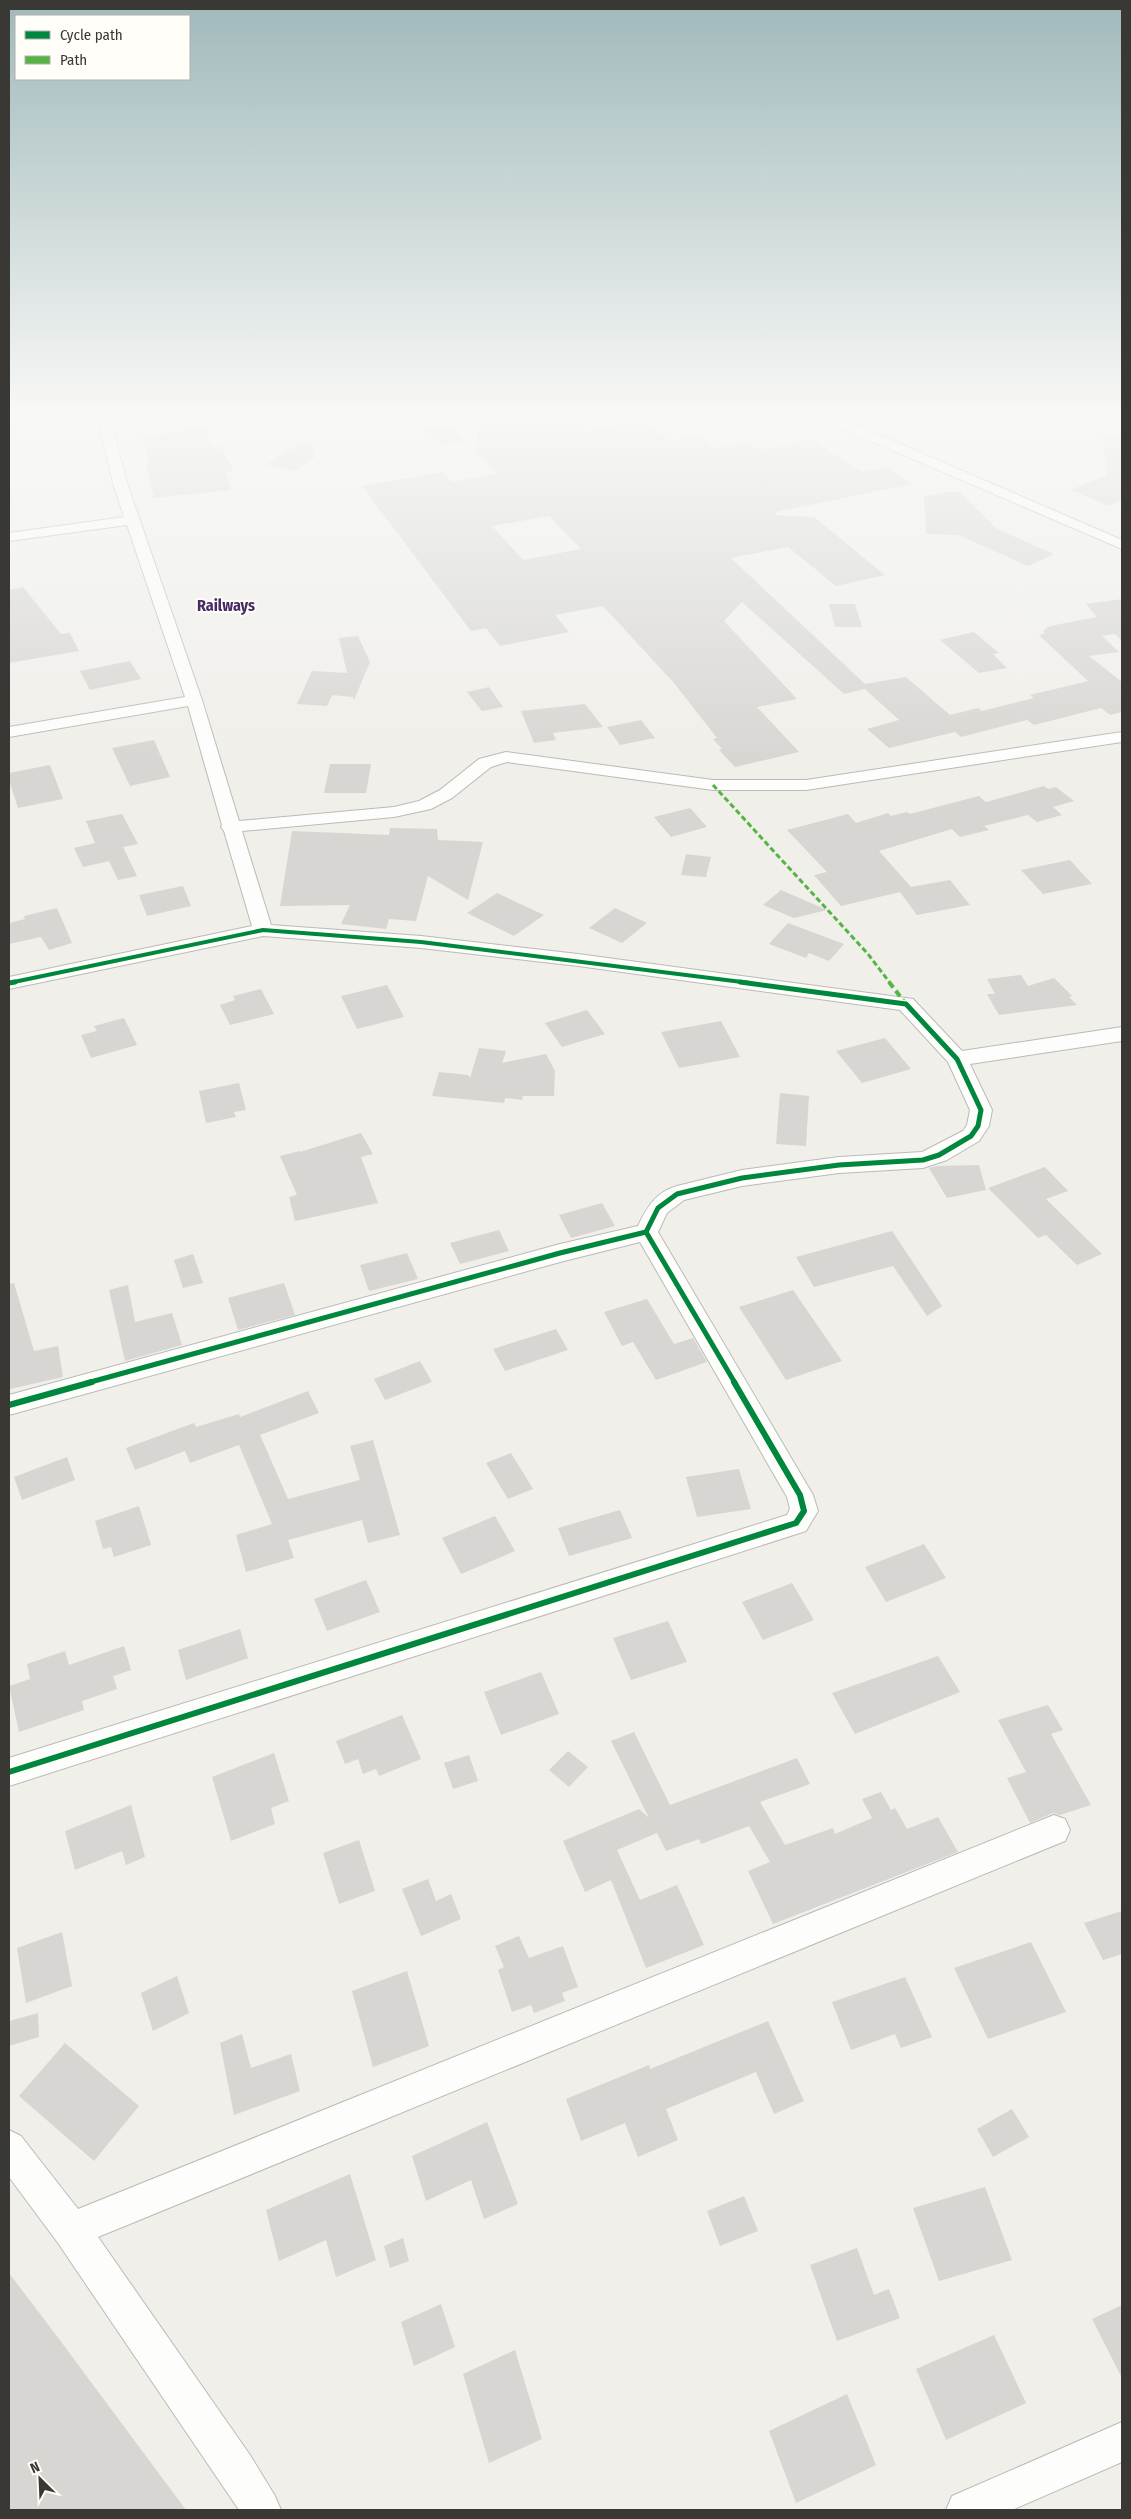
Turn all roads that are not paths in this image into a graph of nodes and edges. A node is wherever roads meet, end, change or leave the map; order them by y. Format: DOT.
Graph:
graph roads {
  1 [pos="74,529"];
  2 [pos="136,529"];
  3 [pos="1084,529"];
  4 [pos="9,538"];
  5 [pos="1122,545"];
  6 [pos="194,700"];
  7 [pos="9,732"];
  8 [pos="1122,737"];
  9 [pos="230,827"];
  10 [pos="263,930"];
  11 [pos="9,983"];
  12 [pos="1122,1034"];
  13 [pos="957,1059"];
  14 [pos="646,1232"];
  15 [pos="9,1405"];
  16 [pos="9,1772"];
  17 [pos="1054,1830"];
  18 [pos="9,2148"];
  19 [pos="71,2230"];
  20 [pos="1122,2442"];
  21 [pos="261,2510"];
  22 [pos="966,2510"];
  1 -- 4 [label="street"];
  2 -- 6 [label="street"];
  3 -- 5 [label="street"];
  6 -- 7 [label="street"];
  6 -- 9 [label="street"];
  8 -- 9 [label="street"];
  9 -- 10 [label="street"];
  10 -- 11 [label="street"];
  10 -- 13 [label="street"];
  12 -- 13 [label="street"];
  13 -- 14 [label="street"];
  14 -- 15 [label="street"];
  14 -- 16 [label="street"];
  17 -- 19 [label="street"];
  18 -- 19 [label="street"];
  19 -- 21 [label="street"];
  20 -- 22 [label="street"];
}
